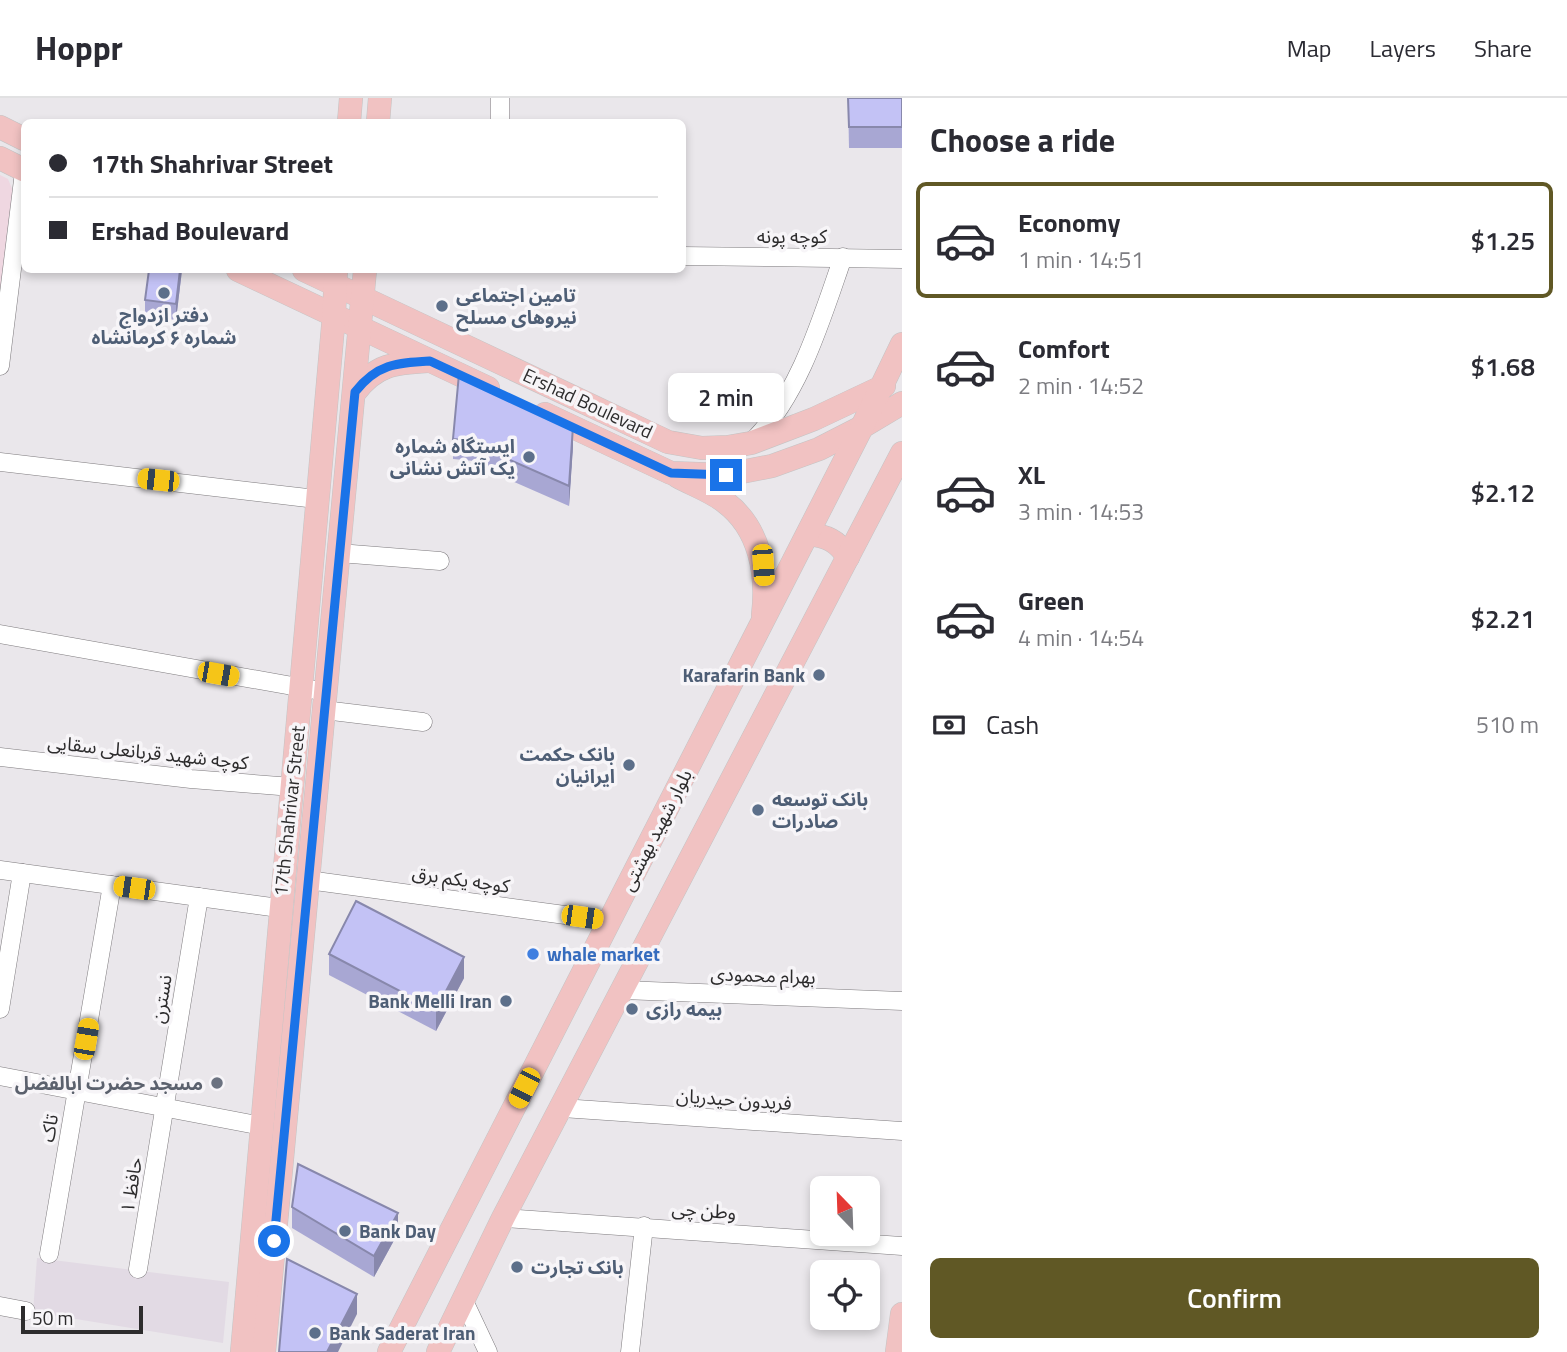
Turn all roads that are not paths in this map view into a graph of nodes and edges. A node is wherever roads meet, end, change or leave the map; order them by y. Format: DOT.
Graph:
graph roads {
  1 [pos="351,98"];
  2 [pos="380,98"];
  3 [pos="500,98"];
  4 [pos="349,119"];
  5 [pos="378,119"];
  6 [pos="500,119"];
  7 [pos="0,127"];
  8 [pos="21,138"];
  9 [pos="0,158"];
  10 [pos="21,169"];
  11 [pos="21,195"];
  12 [pos="686,256"];
  13 [pos="843,257"];
  14 [pos="902,259"];
  15 [pos="245,273"];
  16 [pos="317,273"];
  17 [pos="365,273"];
  18 [pos="335,277"];
  19 [pos="362,297"];
  20 [pos="334,314"];
  21 [pos="360,327"];
  22 [pos="902,344"];
  23 [pos="430,361"];
  24 [pos="0,366"];
  25 [pos="902,376"];
  26 [pos="550,385"];
  27 [pos="881,388"];
  28 [pos="355,392"];
  29 [pos="902,403"];
  30 [pos="526,405"];
  31 [pos="862,427"];
  32 [pos="751,443"];
  33 [pos="902,453"];
  34 [pos="0,462"];
  35 [pos="671,473"];
  36 [pos="316,499"];
  37 [pos="807,534"];
  38 [pos="339,553"];
  39 [pos="848,556"];
  40 [pos="440,561"];
  41 [pos="761,624"];
  42 [pos="0,634"];
  43 [pos="300,688"];
  44 [pos="325,701"];
  45 [pos="423,722"];
  46 [pos="0,757"];
  47 [pos="292,788"];
  48 [pos="0,870"];
  49 [pos="22,873"];
  50 [pos="308,880"];
  51 [pos="112,885"];
  52 [pos="200,897"];
  53 [pos="279,908"];
  54 [pos="610,921"];
  55 [pos="623,990"];
  56 [pos="902,1001"];
  57 [pos="0,1009"];
  58 [pos="0,1076"];
  59 [pos="77,1090"];
  60 [pos="165,1107"];
  61 [pos="562,1108"];
  62 [pos="262,1126"];
  63 [pos="902,1131"];
  64 [pos="503,1217"];
  65 [pos="644,1226"];
  66 [pos="902,1246"];
  67 [pos="50,1254"];
  68 [pos="138,1269"];
  69 [pos="464,1301"];
  70 [pos="0,1306"];
  71 [pos="26,1311"];
  72 [pos="902,1314"];
  73 [pos="899,1351"];
  74 [pos="242,1352"];
  75 [pos="264,1352"];
  76 [pos="389,1352"];
  77 [pos="438,1352"];
  78 [pos="488,1352"];
  79 [pos="630,1352"];
  1 -- 4 [label="main road"];
  2 -- 5 [label="main road"];
  3 -- 6 [label="street"];
  7 -- 8 [label="main road"];
  9 -- 10 [label="main road"];
  11 -- 24 [label="street"];
  12 -- 13 [label="street, کوچه پونه"];
  13 -- 14 [label="street, کوچه پونه"];
  13 -- 32 [label="street"];
  15 -- 20 [label="main road, Ershad Boulevard"];
  16 -- 18 [label="main road, Ershad Boulevard"];
  17 -- 19 [label="main road, 17th Shahrivar Street"];
  18 -- 19 [label="main road, Ershad Boulevard"];
  18 -- 20 [label="main road, 17th Shahrivar Street"];
  19 -- 21 [label="main road, 17th Shahrivar Street"];
  19 -- 26 [label="main road, Ershad Boulevard"];
  20 -- 21 [label="main road, Ershad Boulevard"];
  20 -- 36 [label="main road, 17th Shahrivar Street"];
  21 -- 23 [label="main road, Ershad Boulevard"];
  21 -- 28 [label="main road, 17th Shahrivar Street"];
  22 -- 27 [label="main road, بلوار شهید بهشتی"];
  23 -- 28 [label="main road"];
  23 -- 30 [label="main road, Ershad Boulevard"];
  25 -- 27 [label="main road, Ershad Boulevard"];
  26 -- 30 [label="main road"];
  26 -- 32 [label="main road, Ershad Boulevard"];
  27 -- 31 [label="main road, بلوار شهید بهشتی"];
  27 -- 32 [label="main road, Ershad Boulevard"];
  28 -- 38 [label="main road, 17th Shahrivar Street"];
  29 -- 31 [label="main road, Ershad Boulevard"];
  30 -- 35 [label="main road, Ershad Boulevard"];
  31 -- 35 [label="main road, Ershad Boulevard"];
  31 -- 37 [label="main road, بلوار شهید بهشتی"];
  33 -- 39 [label="main road"];
  34 -- 36 [label="street"];
  35 -- 41 [label="main road"];
  36 -- 43 [label="main road, 17th Shahrivar Street"];
  37 -- 39 [label="main road"];
  37 -- 41 [label="main road, بلوار شهید بهشتی"];
  38 -- 40 [label="street"];
  38 -- 44 [label="main road, 17th Shahrivar Street"];
  39 -- 55 [label="main road"];
  41 -- 54 [label="main road, بلوار شهید بهشتی"];
  42 -- 43 [label="street"];
  43 -- 44 [label="street"];
  43 -- 47 [label="main road, 17th Shahrivar Street"];
  44 -- 45 [label="street"];
  44 -- 50 [label="main road, 17th Shahrivar Street"];
  46 -- 47 [label="street, کوچه شهید قربانعلی سقایی"];
  47 -- 53 [label="main road, 17th Shahrivar Street"];
  48 -- 49 [label="street"];
  49 -- 51 [label="street"];
  49 -- 57 [label="street"];
  50 -- 54 [label="street, کوچه یکم برق"];
  50 -- 75 [label="main road, 17th Shahrivar Street"];
  51 -- 52 [label="street"];
  51 -- 59 [label="street, تاک"];
  52 -- 53 [label="street"];
  52 -- 60 [label="street, نسترن"];
  53 -- 62 [label="main road, 17th Shahrivar Street"];
  54 -- 76 [label="main road, بلوار شهید بهشتی"];
  55 -- 56 [label="street, بهرام محمودی"];
  55 -- 61 [label="main road"];
  58 -- 59 [label="street"];
  59 -- 60 [label="street"];
  59 -- 67 [label="street, تاک"];
  60 -- 62 [label="street"];
  60 -- 68 [label="street, حافظ ۱"];
  61 -- 63 [label="street, فریدون حیدریان"];
  61 -- 64 [label="main road"];
  62 -- 74 [label="main road, 17th Shahrivar Street"];
  64 -- 65 [label="street, وطن چی"];
  64 -- 69 [label="main road"];
  65 -- 66 [label="street, وطن چی"];
  65 -- 79 [label="street"];
  69 -- 77 [label="main road"];
  69 -- 78 [label="street"];
  70 -- 71 [label="street"];
  72 -- 73 [label="main road"];
}
